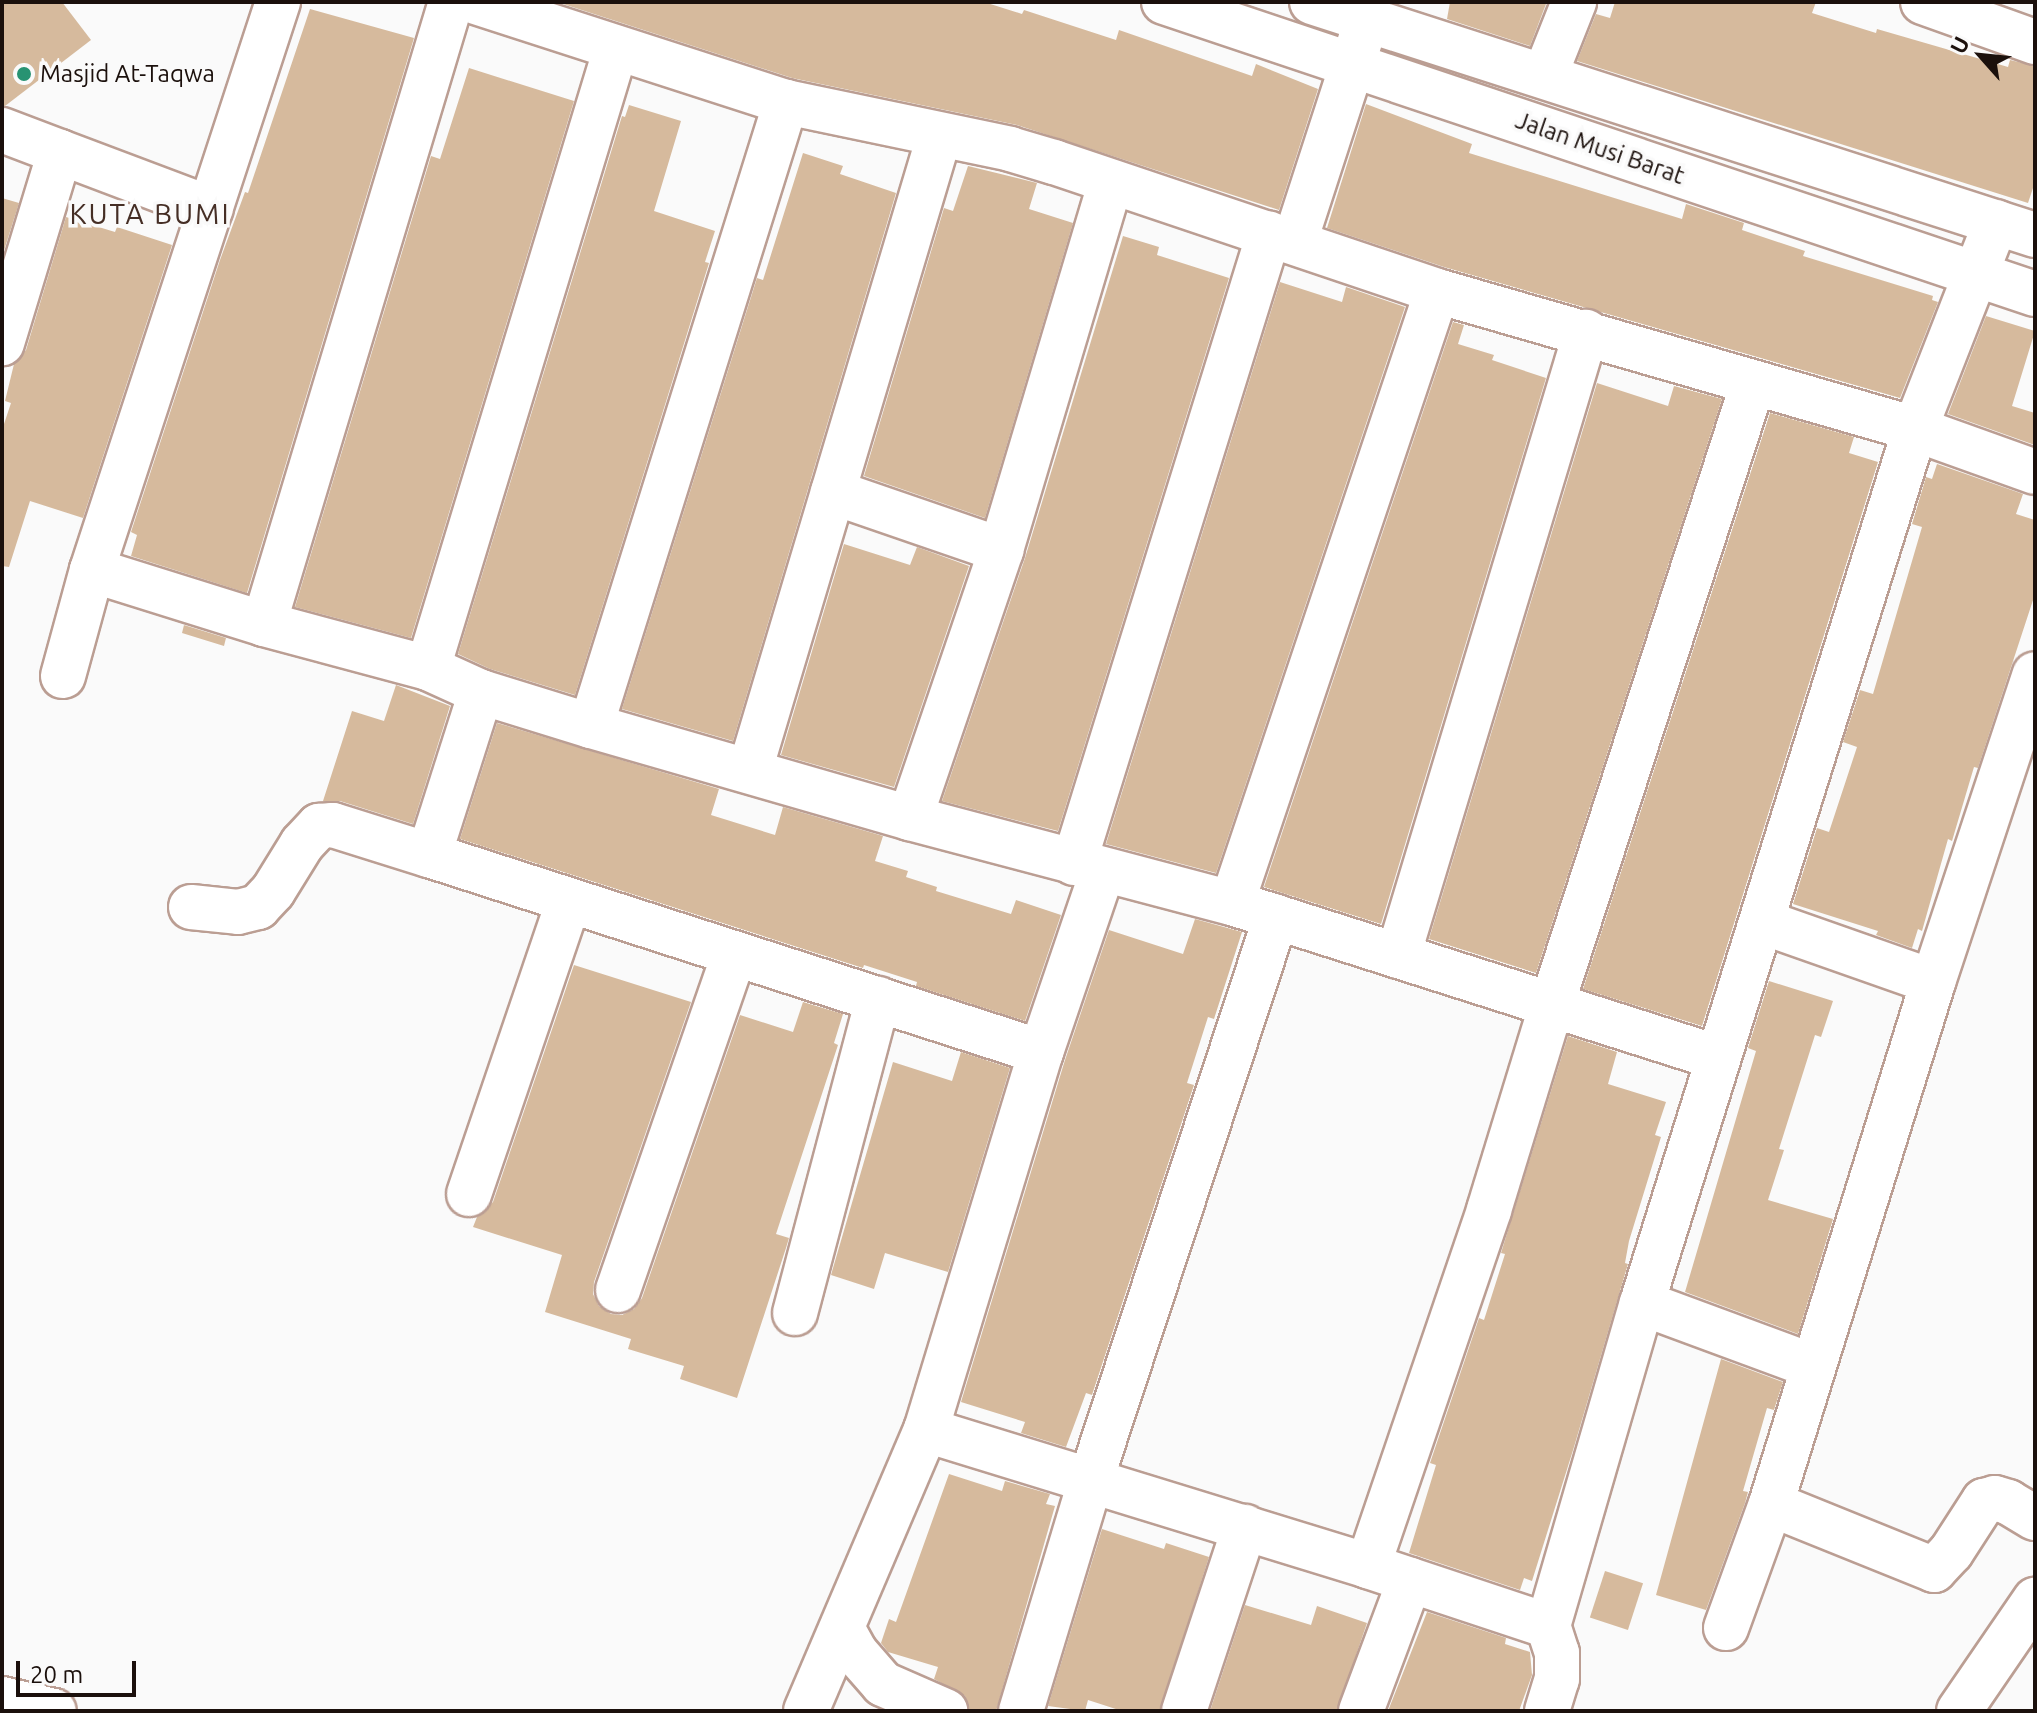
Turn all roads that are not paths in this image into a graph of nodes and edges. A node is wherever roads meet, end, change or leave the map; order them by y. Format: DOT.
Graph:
graph roads {
  1 [pos="278,2"];
  2 [pos="451,2"];
  3 [pos="476,2"];
  4 [pos="1164,2"];
  5 [pos="1312,2"];
  6 [pos="1574,2"];
  7 [pos="1932,4"];
  8 [pos="1366,19"];
  9 [pos="2035,42"];
  10 [pos="616,48"];
  11 [pos="1352,66"];
  12 [pos="1545,75"];
  13 [pos="786,102"];
  14 [pos="2,130"];
  15 [pos="939,137"];
  16 [pos="60,152"];
  17 [pos="1111,182"];
  18 [pos="211,209"];
  19 [pos="2016,229"];
  20 [pos="1282,237"];
  21 [pos="1978,276"];
  22 [pos="1437,291"];
  23 [pos="2035,294"];
  24 [pos="1586,332"];
  25 [pos="2,343"];
  26 [pos="1753,383"];
  27 [pos="1915,429"];
  28 [pos="2035,472"];
  29 [pos="833,492"];
  30 [pos="1001,550"];
  31 [pos="92,570"];
  32 [pos="264,624"];
  33 [pos="428,668"];
  34 [pos="2035,674"];
  35 [pos="63,676"];
  36 [pos="481,692"];
  37 [pos="591,726"];
  38 [pos="2025,737"];
  39 [pos="750,770"];
  40 [pos="910,818"];
  41 [pos="429,855"];
  42 [pos="1089,867"];
  43 [pos="569,901"];
  44 [pos="1232,903"];
  45 [pos="191,907"];
  46 [pos="1276,917"];
  47 [pos="1763,922"];
  48 [pos="734,955"];
  49 [pos="1398,956"];
  50 [pos="1933,982"];
  51 [pos="878,999"];
  52 [pos="1552,1004"];
  53 [pos="1041,1052"];
  54 [pos="1716,1057"];
  55 [pos="469,1194"];
  56 [pos="618,1290"];
  57 [pos="1642,1303"];
  58 [pos="795,1313"];
  59 [pos="1812,1366"];
  60 [pos="926,1430"];
  61 [pos="1091,1479"];
  62 [pos="1771,1504"];
  63 [pos="2035,1518"];
  64 [pos="1245,1527"];
  65 [pos="1368,1566"];
  66 [pos="1410,1580"];
  67 [pos="2035,1600"];
  68 [pos="1548,1626"];
  69 [pos="842,1628"];
  70 [pos="1726,1628"];
  71 [pos="2,1699"];
  72 [pos="54,1711"];
  73 [pos="806,1711"];
  74 [pos="945,1711"];
  75 [pos="1021,1711"];
  76 [pos="1184,1711"];
  77 [pos="1361,1711"];
  78 [pos="1547,1711"];
  79 [pos="1959,1711"];
  1 -- 18 [label="street"];
  2 -- 32 [label="street"];
  3 -- 10 [label="street"];
  4 -- 11 [label="street, Jalan Musi Barat"];
  5 -- 8 [label="street"];
  6 -- 12 [label="street"];
  7 -- 9 [label="street"];
  8 -- 11 [label="street"];
  8 -- 12 [label="street"];
  10 -- 13 [label="street"];
  10 -- 33 [label="street"];
  11 -- 20 [label="street"];
  11 -- 21 [label="street, Jalan Musi Barat"];
  12 -- 19 [label="street"];
  13 -- 15 [label="street"];
  13 -- 37 [label="street"];
  14 -- 16 [label="street"];
  15 -- 17 [label="street"];
  15 -- 29 [label="street"];
  16 -- 18 [label="street"];
  16 -- 25 [label="street"];
  17 -- 20 [label="street"];
  17 -- 30 [label="street"];
  18 -- 31 [label="street"];
  19 -- 21 [label="street"];
  20 -- 22 [label="street"];
  20 -- 42 [label="street"];
  21 -- 23 [label="street, Jalan Musi Barat"];
  21 -- 27 [label="street"];
  22 -- 24 [label="street"];
  22 -- 44 [label="street"];
  24 -- 26 [label="street"];
  24 -- 49 [label="street"];
  26 -- 27 [label="street"];
  26 -- 52 [label="street"];
  27 -- 28 [label="street"];
  27 -- 47 [label="street"];
  29 -- 30 [label="street"];
  29 -- 39 [label="street"];
  30 -- 40 [label="street"];
  31 -- 32 [label="street"];
  31 -- 35 [label="street"];
  32 -- 33 [label="street"];
  33 -- 36 [label="street"];
  34 -- 38 [label="street"];
  36 -- 37 [label="street"];
  36 -- 41 [label="street"];
  37 -- 39 [label="street"];
  38 -- 50 [label="street"];
  39 -- 40 [label="street"];
  40 -- 42 [label="street"];
  41 -- 43 [label="street"];
  41 -- 45 [label="street"];
  42 -- 44 [label="street"];
  42 -- 53 [label="street"];
  43 -- 48 [label="street"];
  43 -- 55 [label="street"];
  44 -- 46 [label="street"];
  46 -- 49 [label="street"];
  46 -- 61 [label="street"];
  47 -- 50 [label="street"];
  47 -- 54 [label="street"];
  48 -- 51 [label="street"];
  48 -- 56 [label="street"];
  49 -- 52 [label="street"];
  50 -- 59 [label="street"];
  51 -- 53 [label="street"];
  51 -- 58 [label="street"];
  52 -- 54 [label="street"];
  52 -- 65 [label="street"];
  53 -- 60 [label="street"];
  54 -- 57 [label="street"];
  57 -- 59 [label="street"];
  57 -- 68 [label="street"];
  59 -- 62 [label="street"];
  60 -- 61 [label="street"];
  60 -- 69 [label="street"];
  61 -- 64 [label="street"];
  61 -- 75 [label="street"];
  62 -- 63 [label="street"];
  62 -- 70 [label="street"];
  64 -- 65 [label="street"];
  64 -- 76 [label="street"];
  65 -- 66 [label="street"];
  66 -- 68 [label="street"];
  66 -- 77 [label="street"];
  67 -- 79 [label="street"];
  68 -- 78 [label="street"];
  69 -- 73 [label="street"];
  69 -- 74 [label="street"];
  71 -- 72 [label="street"];
}
